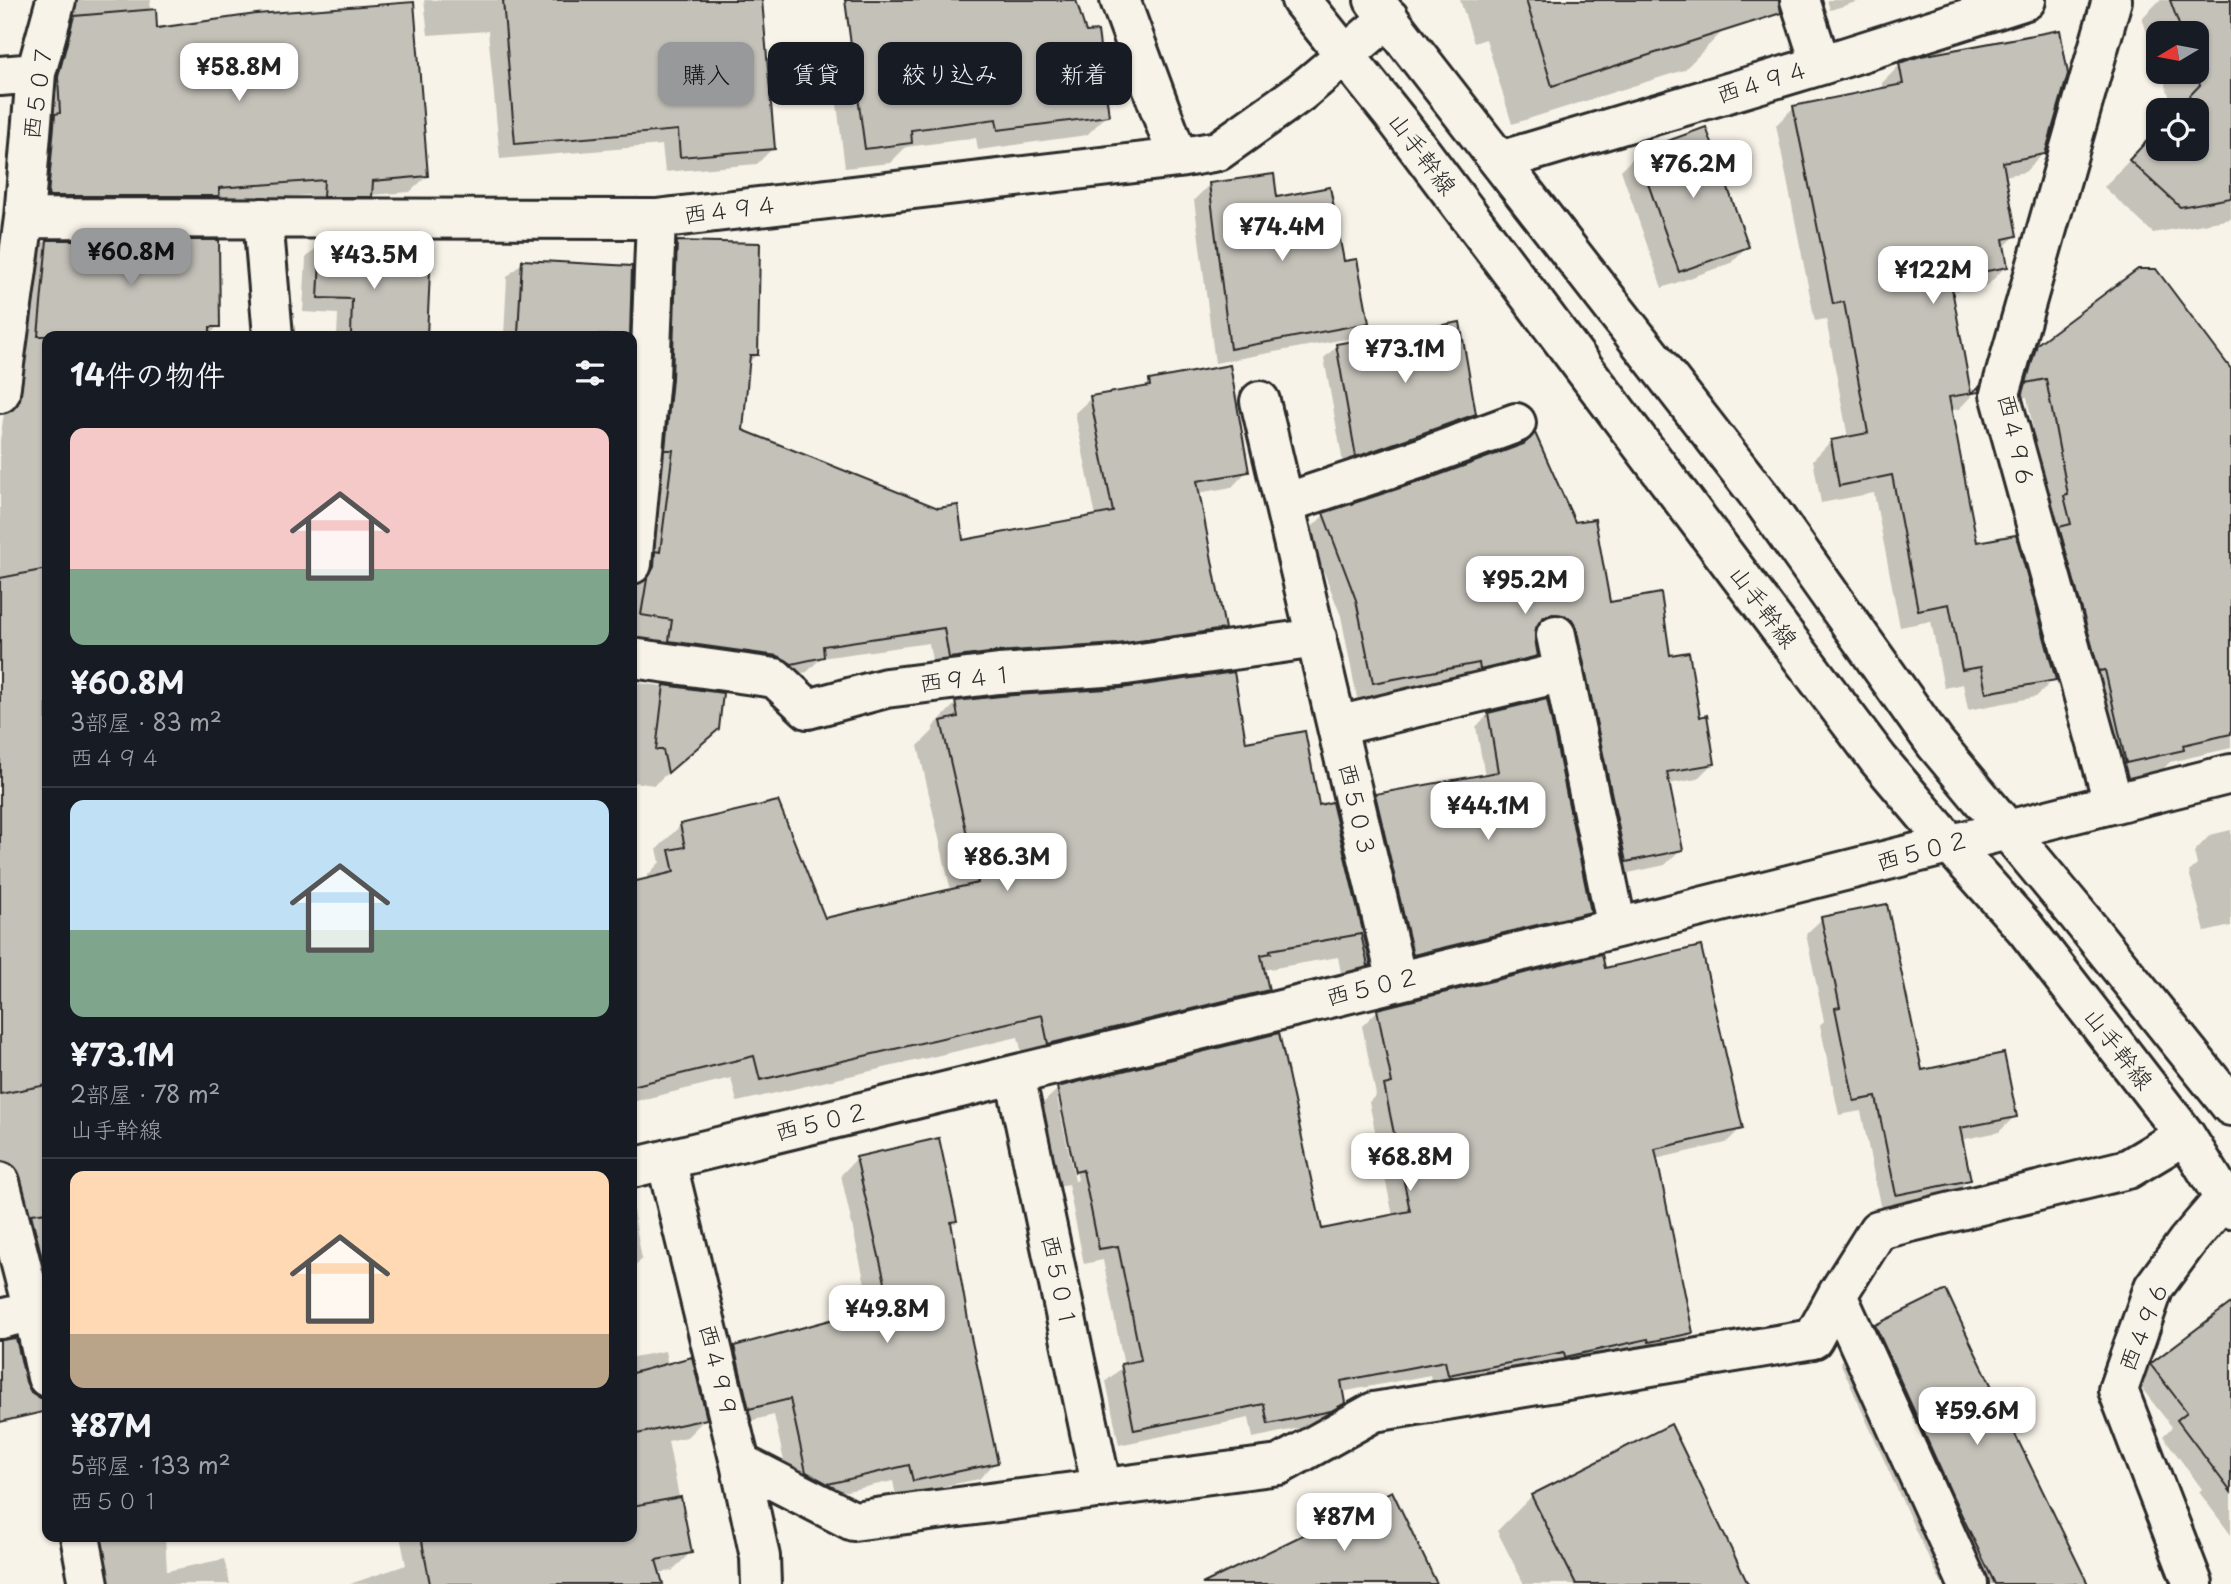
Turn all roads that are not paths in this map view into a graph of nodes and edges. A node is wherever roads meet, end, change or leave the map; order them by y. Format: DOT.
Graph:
graph roads {
  1 [pos="56,0"];
  2 [pos="1120,0"];
  3 [pos="1301,0"];
  4 [pos="1800,0"];
  5 [pos="2026,0"];
  6 [pos="2112,0"];
  7 [pos="1381,9"];
  8 [pos="1344,55"];
  9 [pos="1821,65"];
  10 [pos="18,75"];
  11 [pos="1178,158"];
  12 [pos="1500,162"];
  13 [pos="24,218"];
  14 [pos="263,218"];
  15 [pos="656,219"];
  16 [pos="272,331"];
  17 [pos="0,393"];
  18 [pos="1260,401"];
  19 [pos="1516,423"];
  20 [pos="1285,503"];
  21 [pos="637,512"];
  22 [pos="1556,635"];
  23 [pos="1317,638"];
  24 [pos="637,659"];
  25 [pos="1564,672"];
  26 [pos="1337,726"];
  27 [pos="2231,774"];
  28 [pos="2113,802"];
  29 [pos="2007,829"];
  30 [pos="1949,844"];
  31 [pos="1617,928"];
  32 [pos="1397,982"];
  33 [pos="1015,1075"];
  34 [pos="2231,1106"];
  35 [pos="2185,1135"];
  36 [pos="649,1164"];
  37 [pos="0,1182"];
  38 [pos="2227,1204"];
  39 [pos="1836,1295"];
  40 [pos="27,1313"];
  41 [pos="42,1361"];
  42 [pos="740,1462"];
  43 [pos="1102,1489"];
  44 [pos="81,1542"];
  45 [pos="89,1584"];
  46 [pos="761,1584"];
  47 [pos="1968,1584"];
  48 [pos="2193,1584"];
  1 -- 10 [label="street, 西５０７"];
  2 -- 11 [label="street"];
  3 -- 8 [label="street, 山手幹線"];
  4 -- 9 [label="street"];
  5 -- 9 [label="street, 西４９４"];
  6 -- 28 [label="street, 西４９６"];
  7 -- 8 [label="street, 西４９４"];
  7 -- 12 [label="street"];
  8 -- 11 [label="street, 西４９４"];
  8 -- 30 [label="street, 山手幹線"];
  9 -- 12 [label="street, 西４９４"];
  10 -- 13 [label="street, 西５０７"];
  11 -- 15 [label="street, 西４９４"];
  12 -- 29 [label="street"];
  13 -- 14 [label="street, 西４９４"];
  13 -- 17 [label="street, 西５０７"];
  14 -- 15 [label="street, 西４９４"];
  14 -- 16 [label="street"];
  15 -- 21 [label="street"];
  18 -- 20 [label="street, 西５０３"];
  19 -- 20 [label="street"];
  20 -- 23 [label="street, 西５０３"];
  22 -- 25 [label="street"];
  23 -- 24 [label="street, 西９４１"];
  23 -- 26 [label="street, 西５０３"];
  25 -- 26 [label="street"];
  25 -- 31 [label="street"];
  26 -- 32 [label="street, 西５０３"];
  27 -- 28 [label="street, 西５０２"];
  28 -- 29 [label="street, 西５０２"];
  29 -- 30 [label="street, 西５０２"];
  29 -- 34 [label="street"];
  30 -- 31 [label="street, 西５０２"];
  30 -- 35 [label="street, 山手幹線"];
  31 -- 32 [label="street, 西５０２"];
  32 -- 33 [label="street, 西５０２"];
  33 -- 36 [label="street, 西５０２"];
  33 -- 43 [label="street, 西５０１"];
  35 -- 38 [label="street, 山手幹線"];
  35 -- 39 [label="street"];
  36 -- 42 [label="street, 西４９９"];
  37 -- 40 [label="street"];
  38 -- 48 [label="street, 西４９６"];
  39 -- 43 [label="street"];
  39 -- 47 [label="street"];
  40 -- 41 [label="street"];
  42 -- 43 [label="street"];
  42 -- 46 [label="street, 西４９９"];
  44 -- 45 [label="street"];
}
